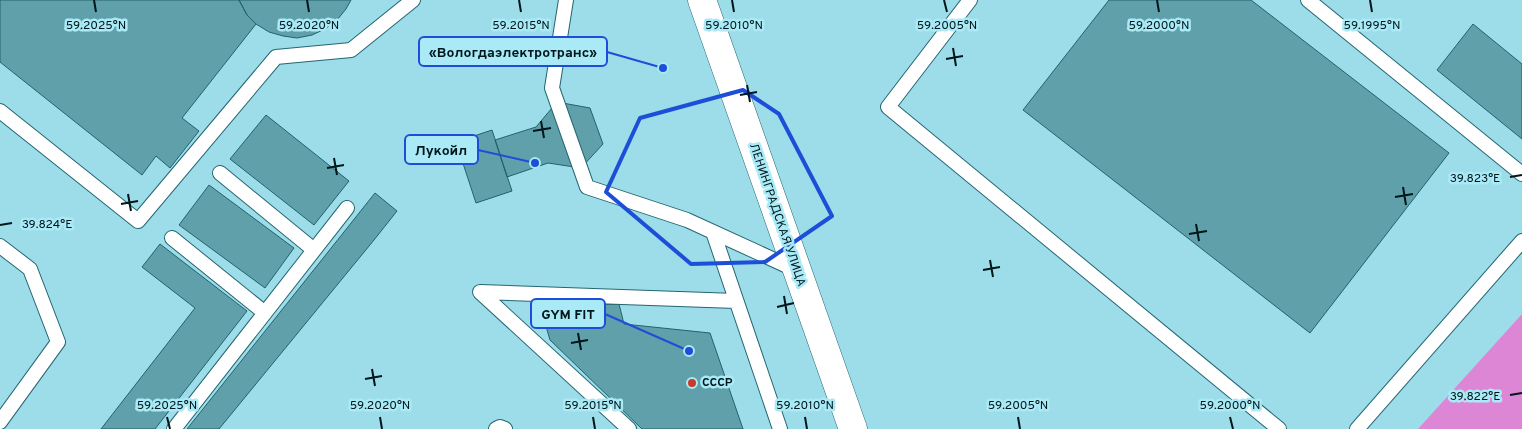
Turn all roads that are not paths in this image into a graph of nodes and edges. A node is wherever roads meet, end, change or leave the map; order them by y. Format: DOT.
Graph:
graph roads {
  1 [pos="413,0"];
  2 [pos="566,0"];
  3 [pos="702,0"];
  4 [pos="970,0"];
  5 [pos="1308,0"];
  6 [pos="0,112"];
  7 [pos="220,173"];
  8 [pos="1522,174"];
  9 [pos="346,208"];
  10 [pos="713,232"];
  11 [pos="172,238"];
  12 [pos="1522,241"];
  13 [pos="0,246"];
  14 [pos="314,250"];
  15 [pos="797,271"];
  16 [pos="736,301"];
  17 [pos="265,313"];
  18 [pos="0,422"];
  19 [pos="174,429"];
  20 [pos="496,429"];
  21 [pos="505,429"];
  22 [pos="629,429"];
  23 [pos="780,429"];
  24 [pos="853,429"];
  25 [pos="1279,429"];
  26 [pos="1358,429"];
  1 -- 6 [label="lane"];
  2 -- 10 [label="lane"];
  3 -- 15 [label="main road, ЛЕНИНГРАДСКАЯ УЛИЦА"];
  4 -- 25 [label="lane"];
  5 -- 8 [label="lane"];
  7 -- 14 [label="lane"];
  9 -- 14 [label="lane"];
  10 -- 15 [label="lane"];
  10 -- 16 [label="lane"];
  11 -- 17 [label="lane"];
  12 -- 26 [label="lane"];
  13 -- 18 [label="lane"];
  14 -- 17 [label="lane"];
  15 -- 24 [label="main road, ЛЕНИНГРАДСКАЯ УЛИЦА"];
  16 -- 22 [label="lane"];
  16 -- 23 [label="lane"];
  17 -- 19 [label="lane"];
  20 -- 21 [label="lane"];
}
